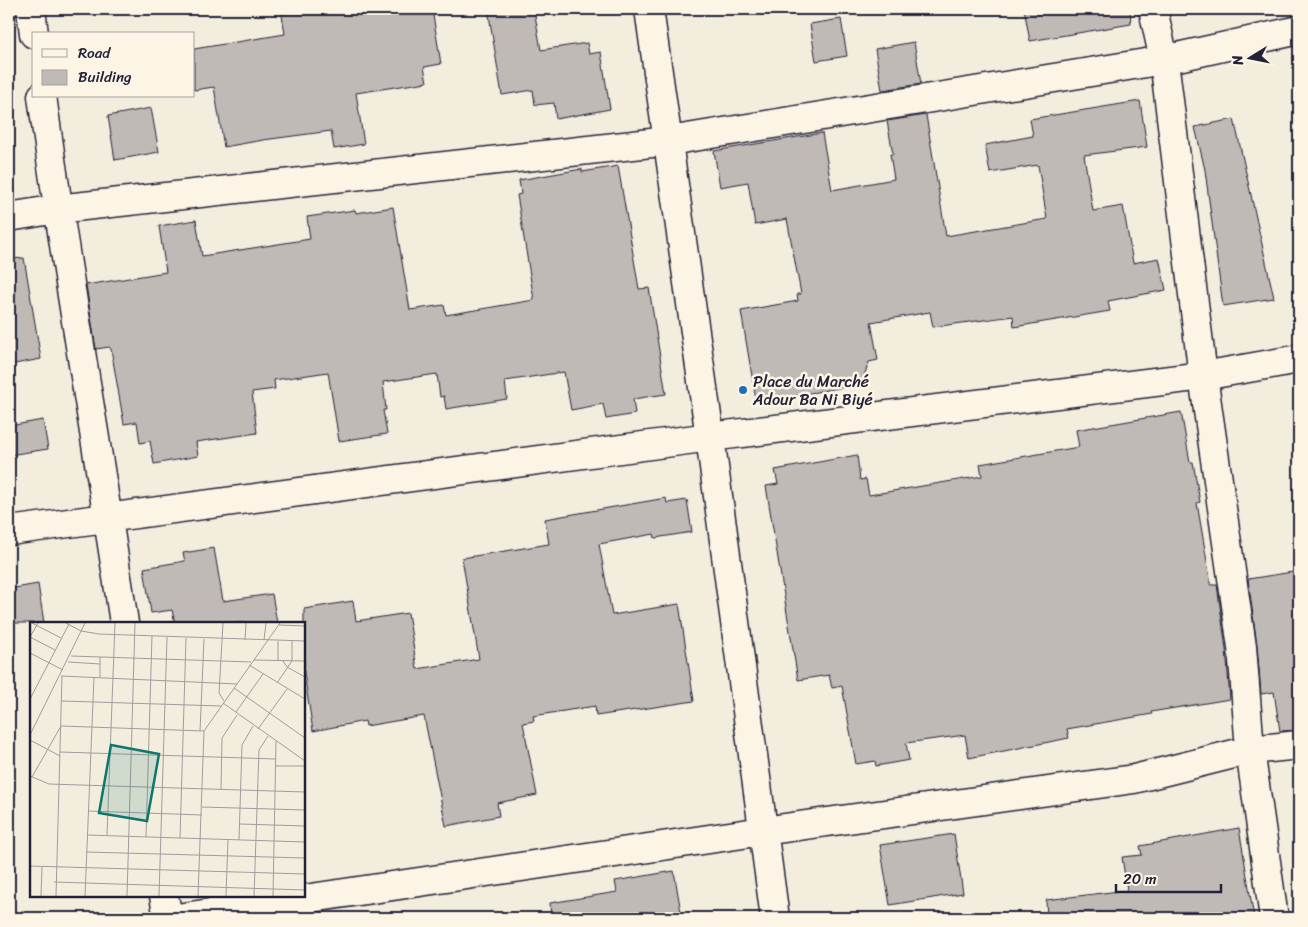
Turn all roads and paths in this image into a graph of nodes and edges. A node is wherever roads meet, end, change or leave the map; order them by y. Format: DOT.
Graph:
graph roads {
  1 [pos="31,9"];
  2 [pos="649,9"];
  3 [pos="1154,9"];
  4 [pos="1299,30"];
  5 [pos="34,32"];
  6 [pos="1164,60"];
  7 [pos="42,98"];
  8 [pos="669,141"];
  9 [pos="57,209"];
  10 [pos="9,217"];
  11 [pos="1299,359"];
  12 [pos="1203,376"];
  13 [pos="710,437"];
  14 [pos="108,518"];
  15 [pos="9,531"];
  16 [pos="124,622"];
  17 [pos="1299,744"];
  18 [pos="1250,750"];
  19 [pos="763,831"];
  20 [pos="164,897"];
  21 [pos="168,918"];
  22 [pos="177,918"];
  23 [pos="775,918"];
  24 [pos="1274,918"];
  1 -- 5 [label="street"];
  2 -- 8 [label="street"];
  3 -- 6 [label="street"];
  4 -- 6 [label="street"];
  6 -- 8 [label="street"];
  6 -- 12 [label="street"];
  7 -- 9 [label="street"];
  8 -- 9 [label="street"];
  8 -- 13 [label="street"];
  9 -- 10 [label="street"];
  9 -- 14 [label="street"];
  11 -- 12 [label="street"];
  12 -- 13 [label="street"];
  12 -- 18 [label="street"];
  13 -- 14 [label="street"];
  13 -- 19 [label="street"];
  14 -- 15 [label="street"];
  14 -- 16 [label="street"];
  17 -- 18 [label="street"];
  18 -- 19 [label="street"];
  18 -- 24 [label="street"];
  19 -- 22 [label="street"];
  19 -- 23 [label="street"];
  20 -- 21 [label="street"];
}
